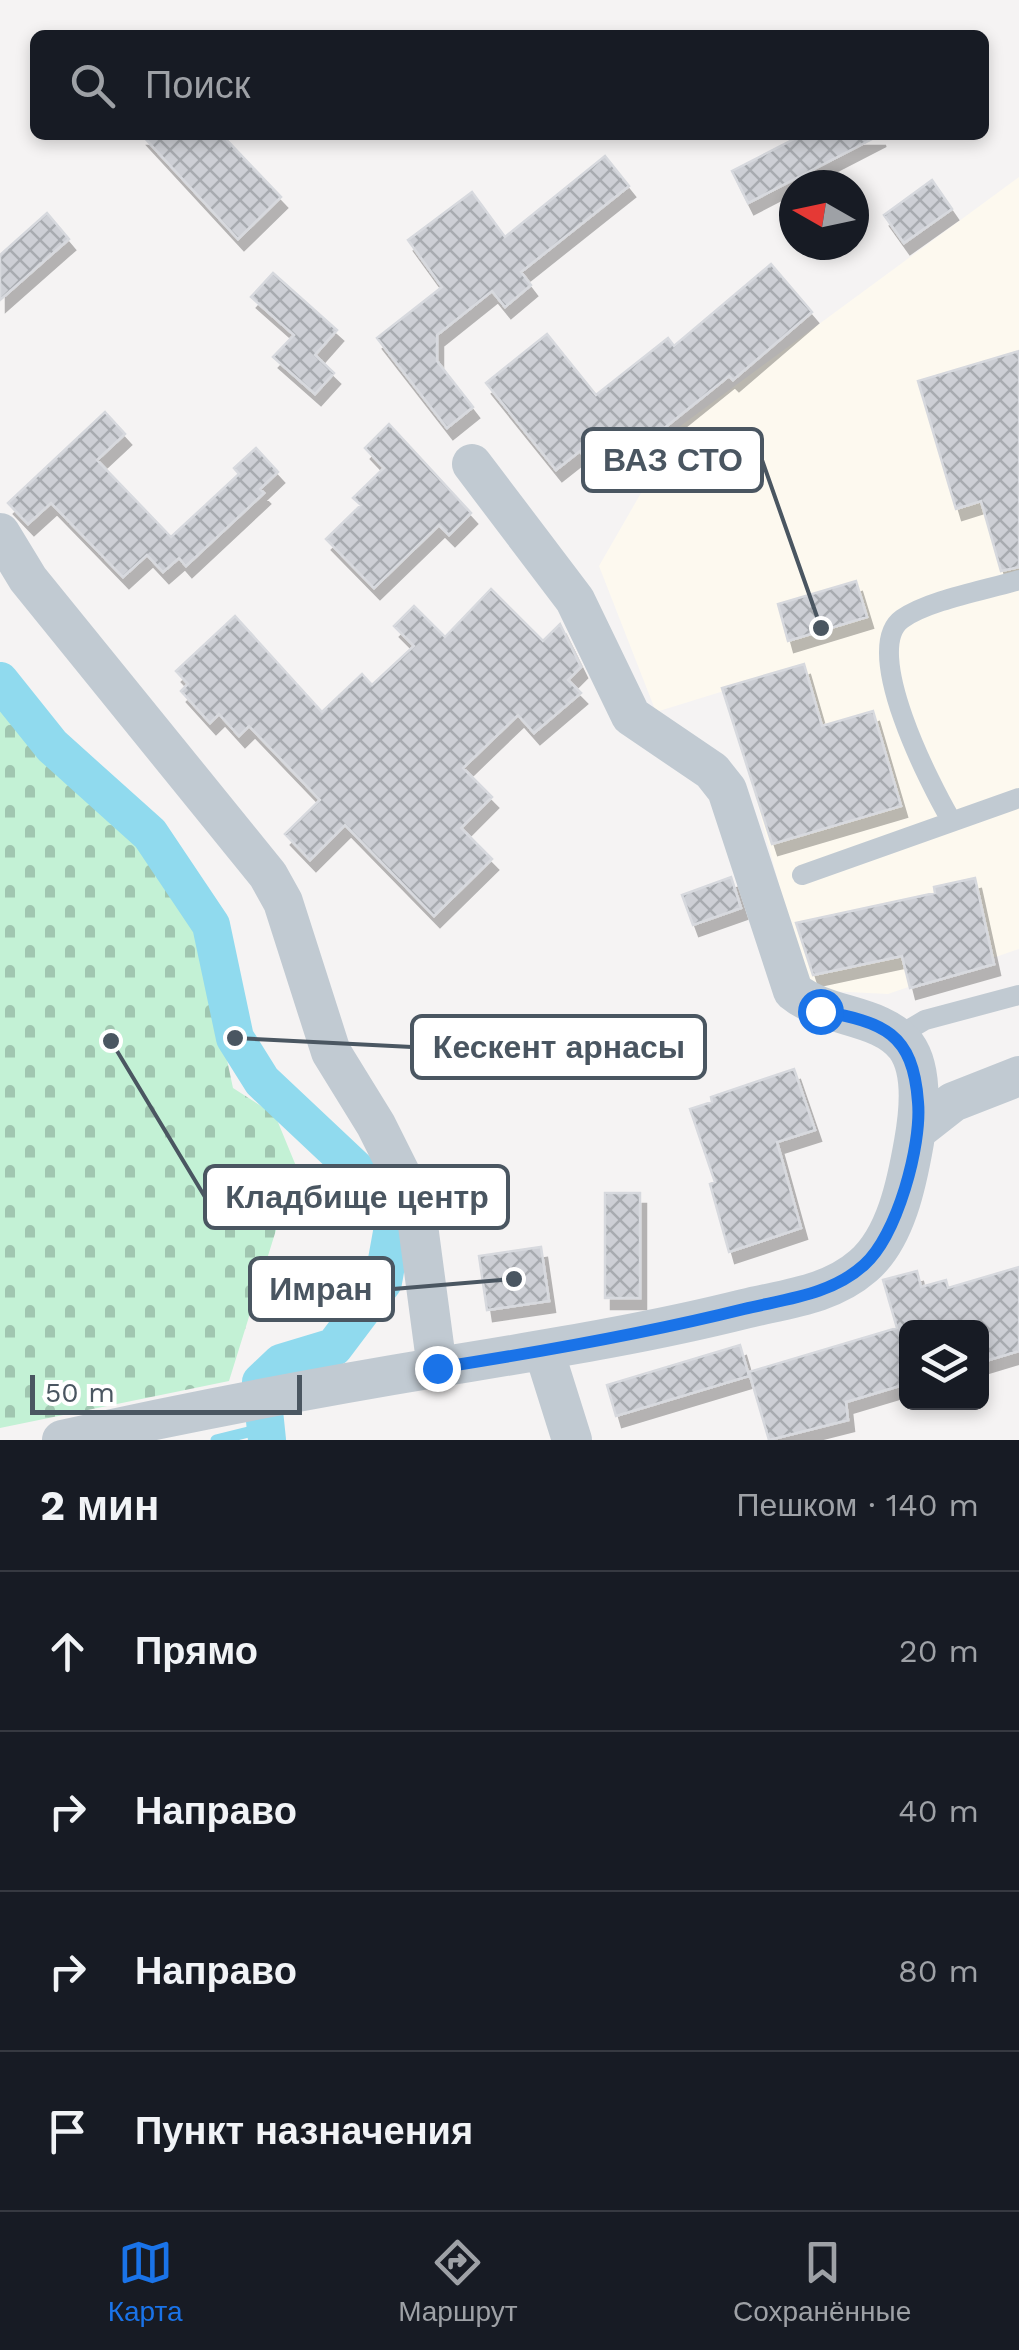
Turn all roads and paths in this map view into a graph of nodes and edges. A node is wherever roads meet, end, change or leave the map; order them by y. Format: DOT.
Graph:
graph roads {
  1 [pos="472,464"];
  2 [pos="0,533"];
  3 [pos="1019,580"];
  4 [pos="1019,798"];
  5 [pos="951,820"];
  6 [pos="802,875"];
  7 [pos="1019,995"];
  8 [pos="896,1037"];
  9 [pos="1019,1076"];
  10 [pos="916,1131"];
  11 [pos="544,1351"];
  12 [pos="437,1368"];
  13 [pos="62,1440"];
  14 [pos="572,1440"];
  1 -- 8 [label="street"];
  2 -- 12 [label="street"];
  3 -- 5 [label="lane"];
  4 -- 5 [label="lane"];
  5 -- 6 [label="lane"];
  7 -- 8 [label="lane"];
  8 -- 10 [label="street"];
  9 -- 10 [label="street"];
  10 -- 11 [label="street"];
  11 -- 12 [label="street"];
  11 -- 14 [label="street"];
  12 -- 13 [label="street"];
}
